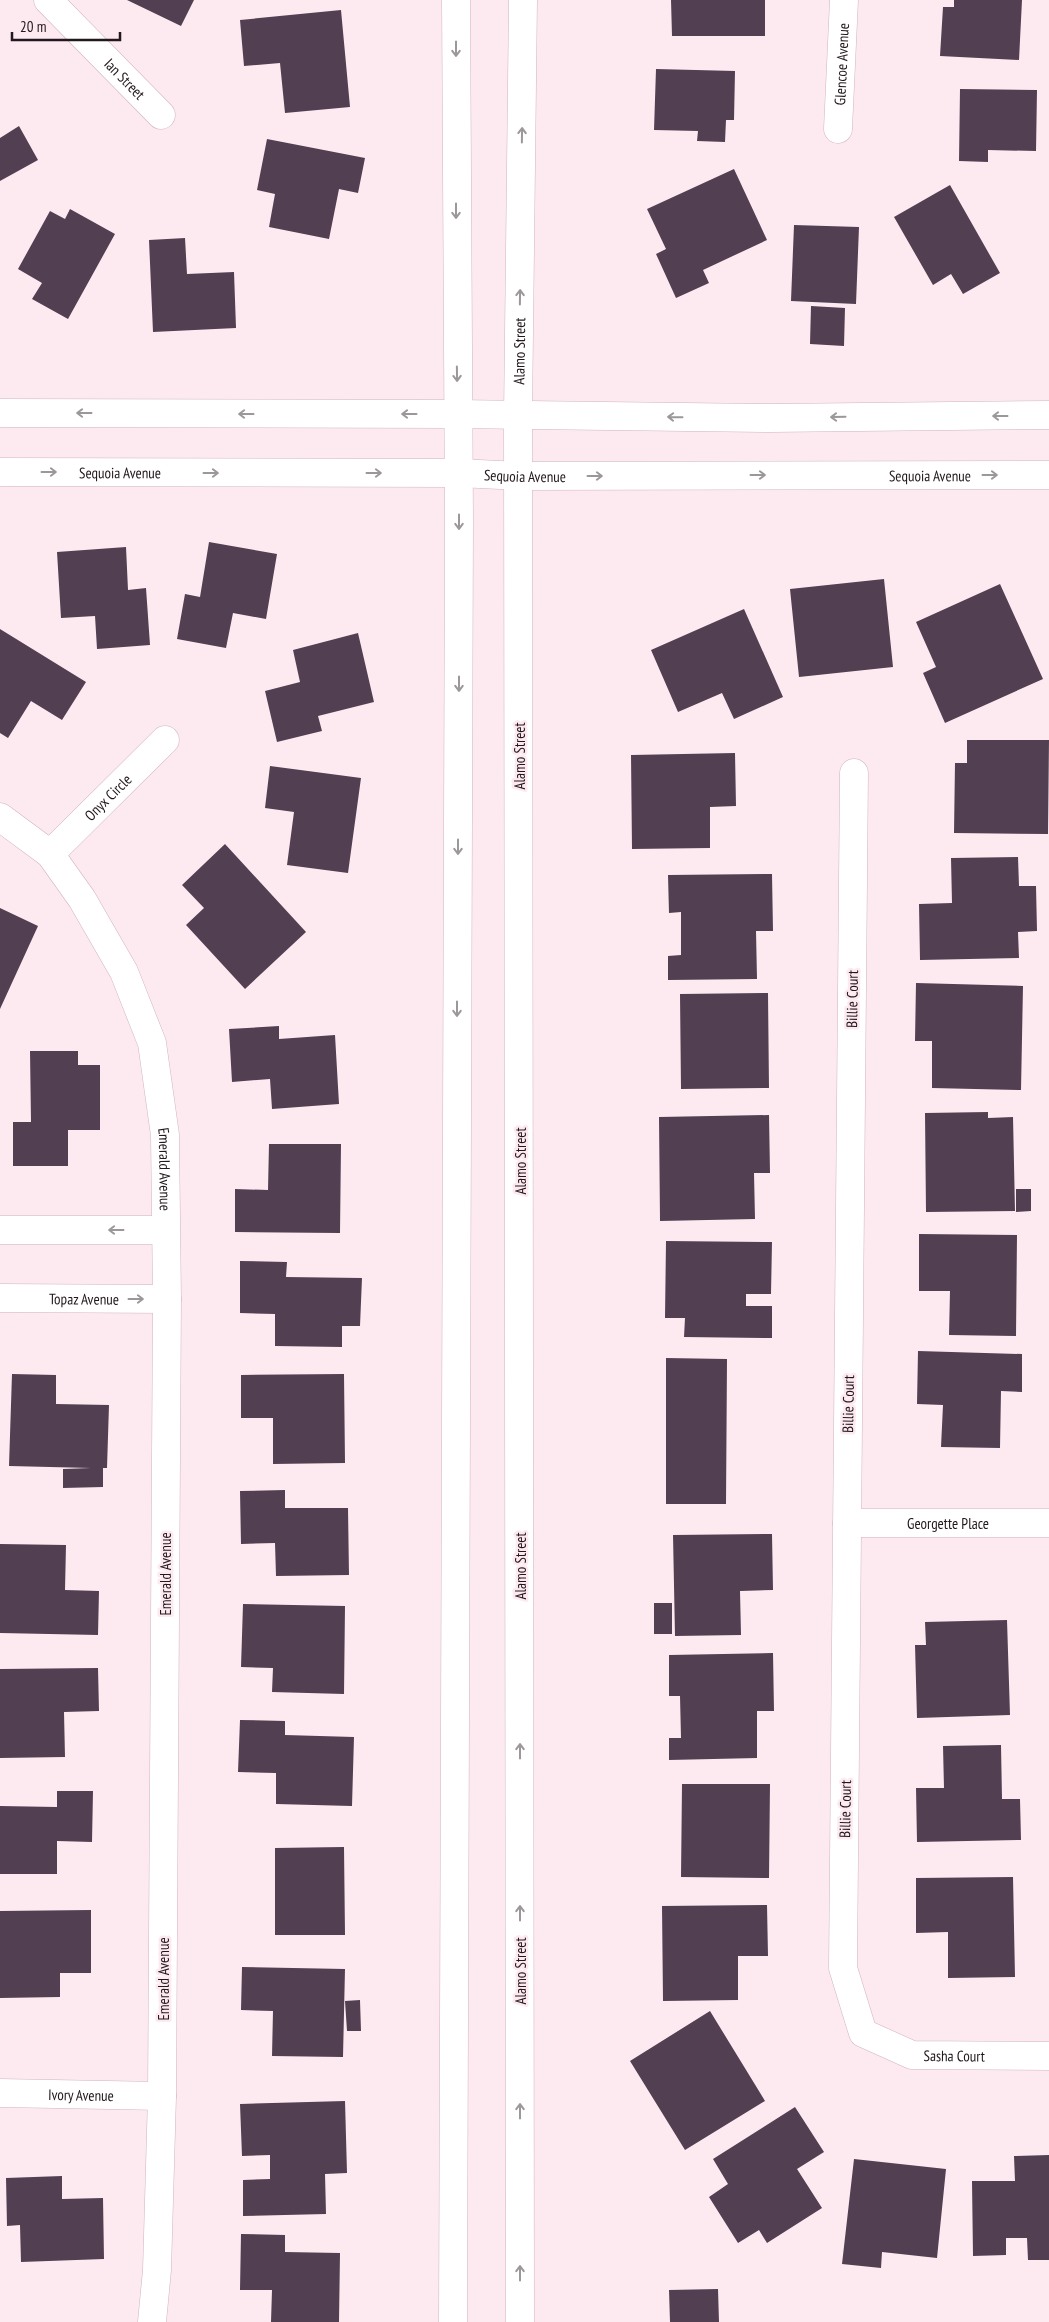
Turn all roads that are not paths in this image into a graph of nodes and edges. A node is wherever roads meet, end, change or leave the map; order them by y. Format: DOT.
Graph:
graph roads {
  1 [pos="48,0"];
  2 [pos="456,0"];
  3 [pos="523,0"];
  4 [pos="844,0"];
  5 [pos="161,115"];
  6 [pos="838,129"];
  7 [pos="0,413"];
  8 [pos="457,414"];
  9 [pos="518,416"];
  10 [pos="1049,416"];
  11 [pos="0,472"];
  12 [pos="459,473"];
  13 [pos="1049,475"];
  14 [pos="519,476"];
  15 [pos="165,740"];
  16 [pos="854,773"];
  17 [pos="0,817"];
  18 [pos="50,854"];
  19 [pos="0,1230"];
  20 [pos="165,1230"];
  21 [pos="0,1298"];
  22 [pos="167,1299"];
  23 [pos="847,1523"];
  24 [pos="1049,1523"];
  25 [pos="863,2032"];
  26 [pos="1049,2056"];
  27 [pos="0,2093"];
  28 [pos="162,2096"];
  29 [pos="152,2322"];
  30 [pos="453,2322"];
  31 [pos="520,2322"];
  1 -- 5 [label="main road, Ian Street"];
  2 -- 8 [label="main road, one-way"];
  9 -- 3 [label="main road, Alamo Street, one-way"];
  4 -- 6 [label="main road, Glencoe Avenue"];
  8 -- 7 [label="main road, one-way"];
  8 -- 9 [label="main road"];
  8 -- 12 [label="main road"];
  10 -- 9 [label="main road, one-way"];
  9 -- 14 [label="main road, Alamo Street"];
  11 -- 12 [label="main road, Sequoia Avenue, one-way"];
  12 -- 14 [label="main road, Sequoia Avenue"];
  12 -- 30 [label="main road, one-way"];
  14 -- 13 [label="main road, Sequoia Avenue, one-way"];
  31 -- 14 [label="main road, Alamo Street, one-way"];
  15 -- 18 [label="main road, Onyx Circle"];
  16 -- 23 [label="main road, Billie Court"];
  17 -- 18 [label="main road, Emerald Avenue"];
  18 -- 20 [label="main road, Emerald Avenue"];
  20 -- 19 [label="main road, one-way"];
  20 -- 22 [label="main road, Emerald Avenue"];
  21 -- 22 [label="main road, Topaz Avenue, one-way"];
  22 -- 28 [label="main road, Emerald Avenue"];
  23 -- 24 [label="main road, Georgette Place"];
  23 -- 25 [label="main road, Billie Court"];
  25 -- 26 [label="main road, Sasha Court"];
  27 -- 28 [label="main road, Ivory Avenue"];
  28 -- 29 [label="main road, Emerald Avenue"];
}
